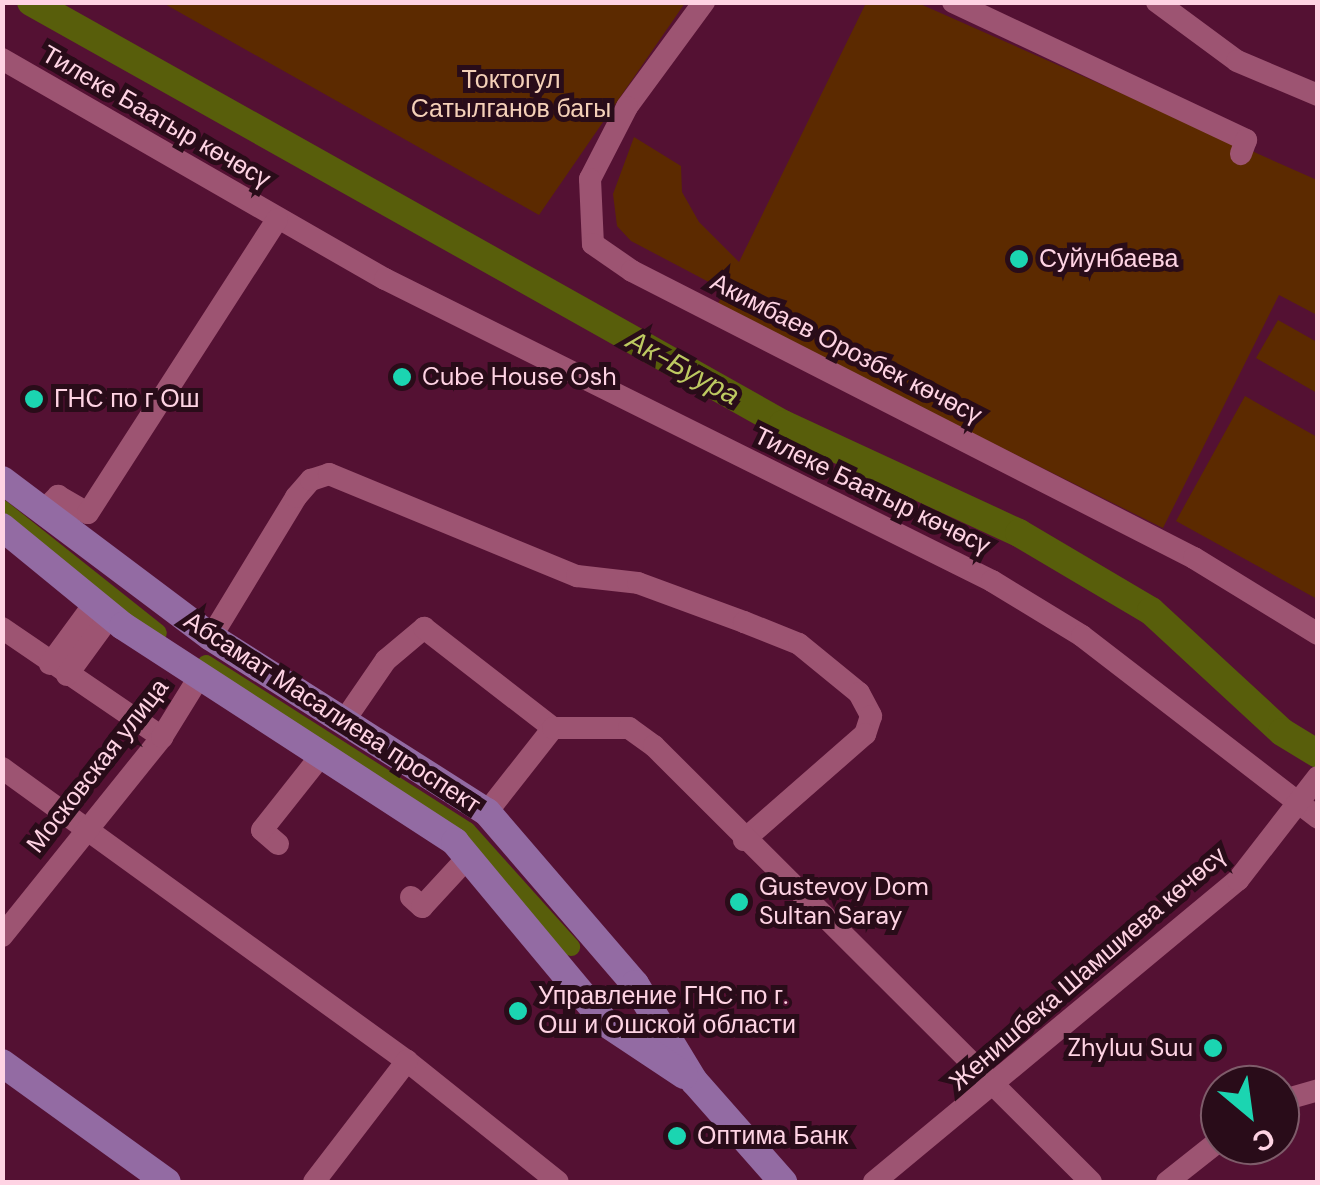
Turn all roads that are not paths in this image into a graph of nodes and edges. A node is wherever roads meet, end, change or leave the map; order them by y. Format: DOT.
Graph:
graph roads {
  1 [pos="704,2"];
  2 [pos="953,2"];
  3 [pos="1157,2"];
  4 [pos="2,60"];
  5 [pos="1318,95"];
  6 [pos="1241,154"];
  7 [pos="277,220"];
  8 [pos="2,480"];
  9 [pos="42,512"];
  10 [pos="2,527"];
  11 [pos="102,610"];
  12 [pos="2,628"];
  13 [pos="1318,634"];
  14 [pos="211,637"];
  15 [pos="58,669"];
  16 [pos="199,677"];
  17 [pos="344,720"];
  18 [pos="553,728"];
  19 [pos="162,737"];
  20 [pos="323,754"];
  21 [pos="2,768"];
  22 [pos="1316,779"];
  23 [pos="488,812"];
  24 [pos="1308,812"];
  25 [pos="85,828"];
  26 [pos="744,840"];
  27 [pos="278,844"];
  28 [pos="469,856"];
  29 [pos="411,897"];
  30 [pos="2,936"];
  31 [pos="406,1061"];
  32 [pos="2,1062"];
  33 [pos="694,1081"];
  34 [pos="992,1088"];
  35 [pos="1200,1156"];
  36 [pos="167,1182"];
  37 [pos="314,1182"];
  38 [pos="558,1182"];
  39 [pos="783,1182"];
  40 [pos="874,1182"];
  41 [pos="1091,1182"];
  42 [pos="1167,1182"];
  1 -- 13 [label="street, Акимбаев Орозбек көчөсү"];
  2 -- 6 [label="street"];
  3 -- 5 [label="street"];
  4 -- 7 [label="street, Тилеке Баатыр көчөсү"];
  7 -- 9 [label="street"];
  7 -- 24 [label="street, Тилеке Баатыр көчөсү"];
  8 -- 9 [label="main road, Абсамат Масалиева проспект"];
  9 -- 14 [label="main road, Абсамат Масалиева проспект"];
  10 -- 11 [label="main road, Абсамат Масалиева проспект"];
  11 -- 15 [label="street"];
  11 -- 16 [label="main road, Абсамат Масалиева проспект"];
  12 -- 15 [label="street"];
  14 -- 17 [label="main road, Абсамат Масалиева проспект"];
  14 -- 26 [label="street"];
  15 -- 19 [label="street"];
  16 -- 19 [label="street, Московская улица"];
  16 -- 20 [label="main road, Абсамат Масалиева проспект"];
  17 -- 18 [label="street"];
  17 -- 23 [label="main road, Абсамат Масалиева проспект"];
  18 -- 23 [label="street"];
  18 -- 26 [label="street"];
  19 -- 25 [label="street, Московская улица"];
  20 -- 27 [label="street"];
  20 -- 28 [label="main road, Абсамат Масалиева проспект"];
  21 -- 25 [label="street"];
  22 -- 24 [label="street, Женишбека Шамшиева көчөсү"];
  23 -- 33 [label="main road, Абсамат Масалиева проспект"];
  24 -- 34 [label="street, Женишбека Шамшиева көчөсү"];
  25 -- 30 [label="street, Московская улица"];
  25 -- 31 [label="street"];
  26 -- 34 [label="street"];
  28 -- 29 [label="street"];
  28 -- 33 [label="main road, Абсамат Масалиева проспект"];
  31 -- 37 [label="street"];
  31 -- 38 [label="street"];
  32 -- 36 [label="main road"];
  33 -- 39 [label="main road, Абсамат Масалиева проспект"];
  34 -- 40 [label="street, Женишбека Шамшиева көчөсү"];
  34 -- 41 [label="street"];
  35 -- 42 [label="street"];
}
